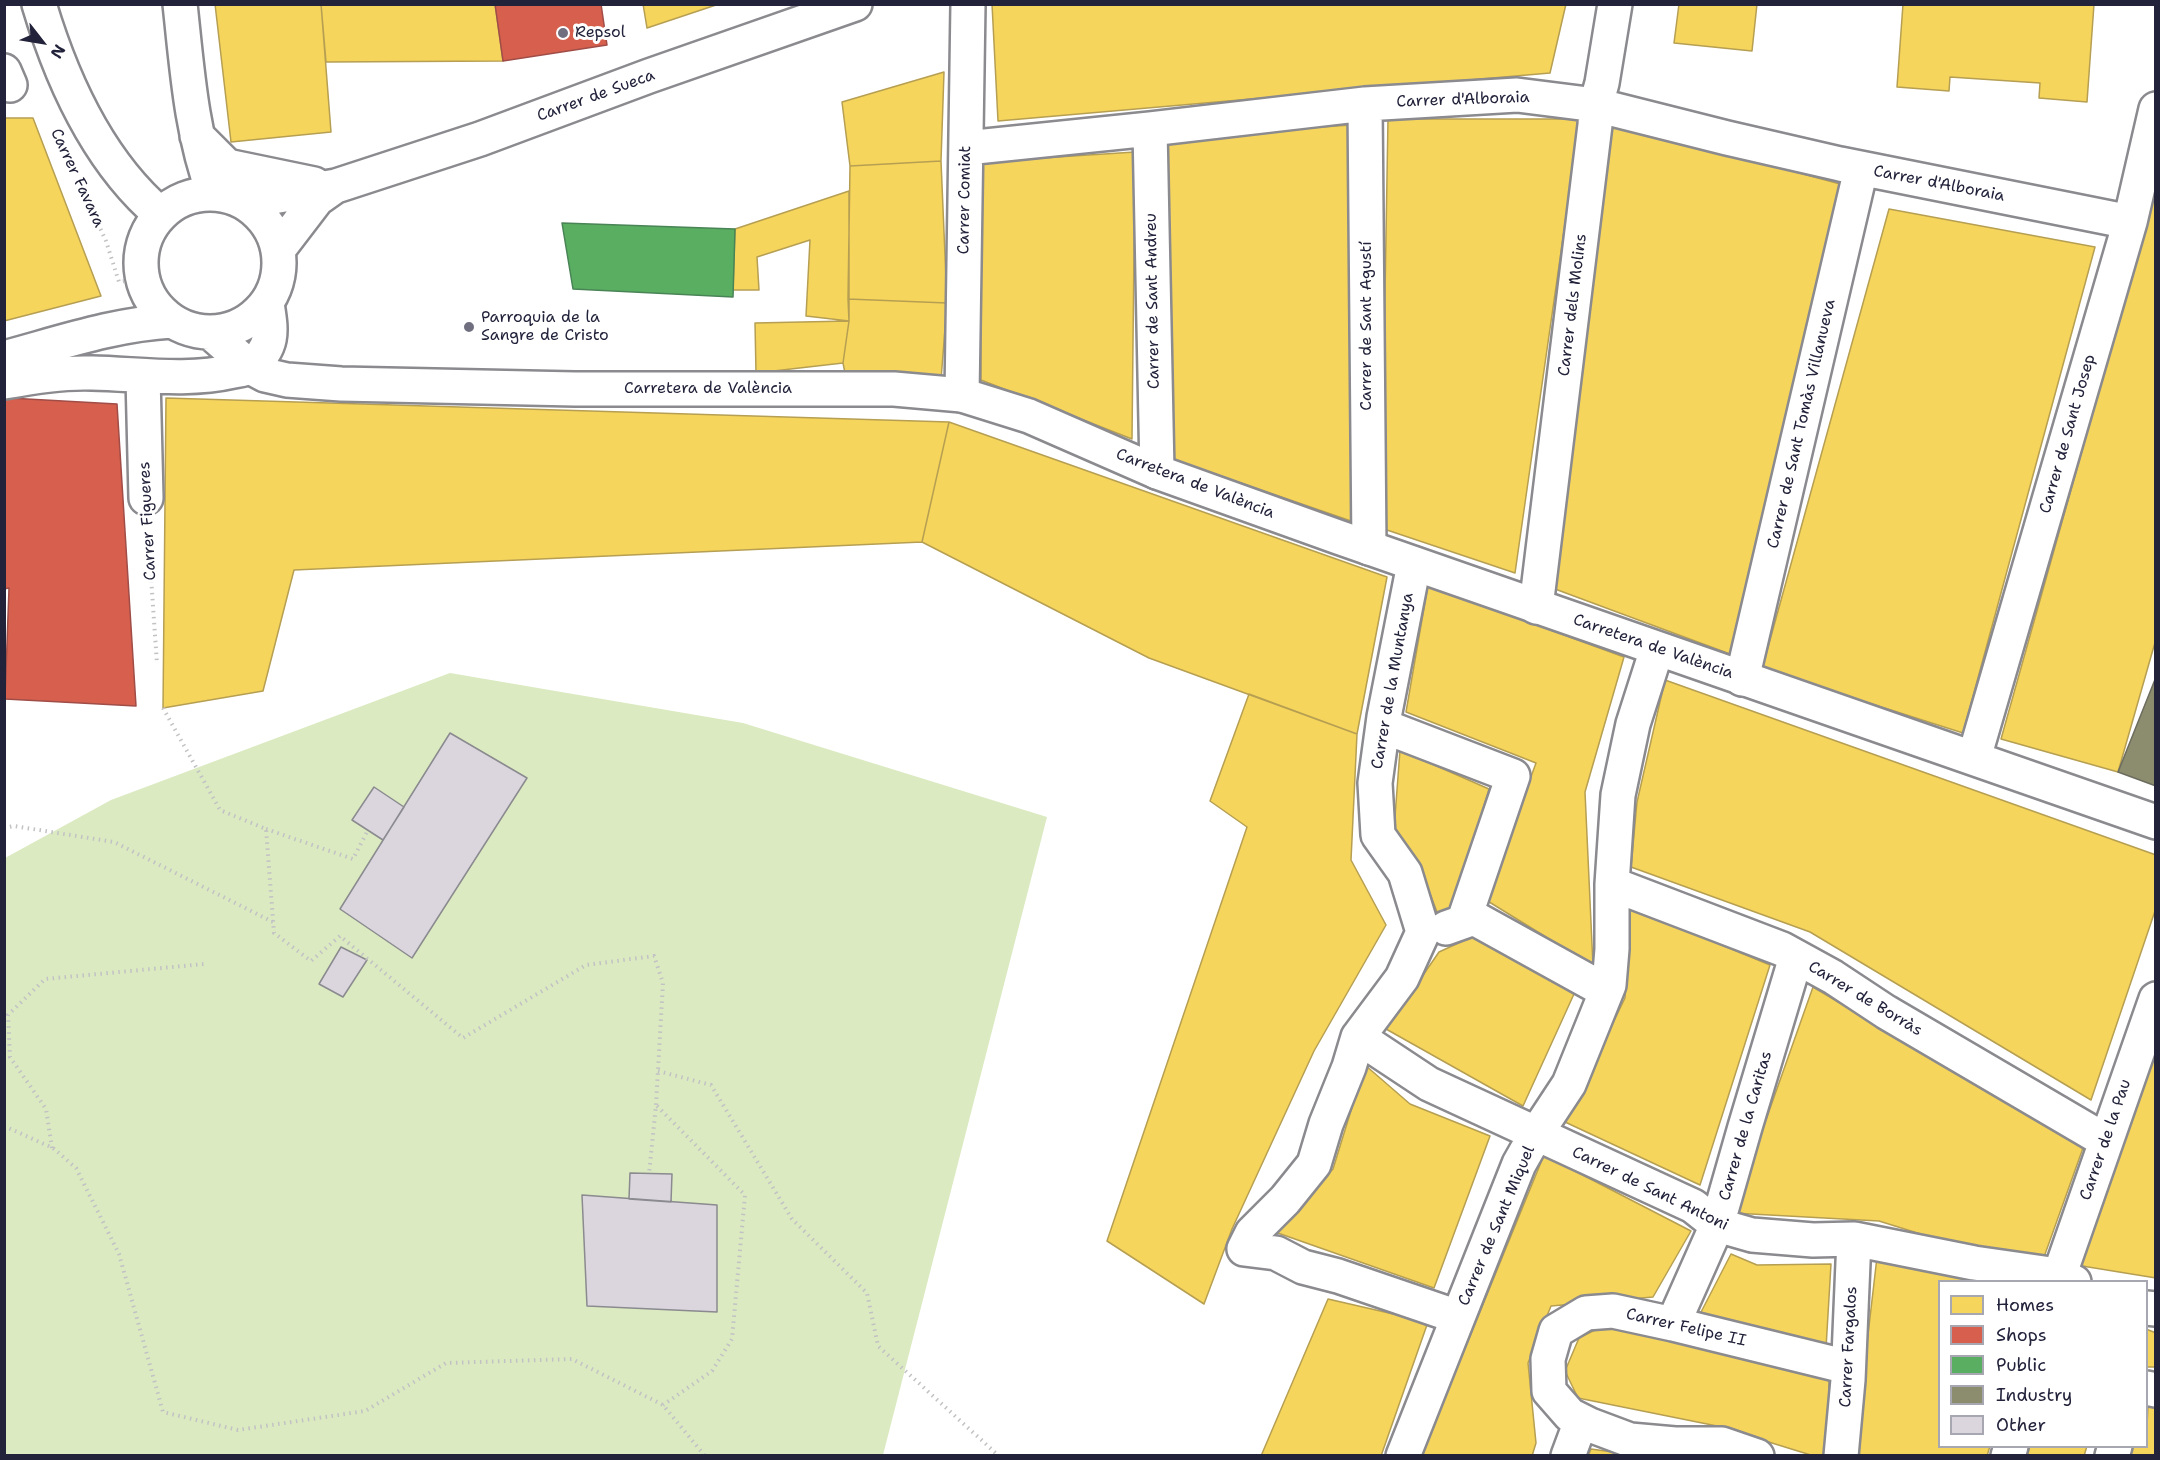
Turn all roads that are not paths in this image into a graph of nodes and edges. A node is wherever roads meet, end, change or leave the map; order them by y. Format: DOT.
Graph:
graph roads {
  1 [pos="39,4"];
  2 [pos="180,4"];
  3 [pos="855,4"];
  4 [pos="968,4"];
  5 [pos="1614,4"];
  6 [pos="1365,104"];
  7 [pos="1596,105"];
  8 [pos="2156,110"];
  9 [pos="1150,129"];
  10 [pos="196,135"];
  11 [pos="966,148"];
  12 [pos="1861,169"];
  13 [pos="336,186"];
  14 [pos="229,198"];
  15 [pos="160,214"];
  16 [pos="2130,222"];
  17 [pos="278,250"];
  18 [pos="267,303"];
  19 [pos="172,321"];
  20 [pos="210,332"];
  21 [pos="4,358"];
  22 [pos="250,367"];
  23 [pos="142,377"];
  24 [pos="4,382"];
  25 [pos="962,395"];
  26 [pos="1157,472"];
  27 [pos="146,498"];
  28 [pos="1368,548"];
  29 [pos="1414,564"];
  30 [pos="1536,606"];
  31 [pos="1657,649"];
  32 [pos="1742,679"];
  33 [pos="1383,726"];
  34 [pos="1974,758"];
  35 [pos="2156,822"];
  36 [pos="1612,884"];
  37 [pos="1464,920"];
  38 [pos="1420,938"];
  39 [pos="1796,957"];
  40 [pos="1606,991"];
  41 [pos="2156,999"];
  42 [pos="1358,1036"];
  43 [pos="1536,1134"];
  44 [pos="2106,1140"];
  45 [pos="1717,1225"];
  46 [pos="1854,1239"];
  47 [pos="2063,1279"];
  48 [pos="1458,1317"];
  49 [pos="1673,1324"];
  50 [pos="1848,1366"];
  51 [pos="1581,1421"];
  52 [pos="1403,1455"];
  53 [pos="1568,1455"];
  54 [pos="1757,1455"];
  55 [pos="1841,1455"];
  1 -- 15 [label="street"];
  2 -- 10 [label="street"];
  3 -- 13 [label="street, Carrer de Sueca"];
  4 -- 11 [label="street, Carrer Comiat"];
  5 -- 7 [label="street, Carrer dels Molins"];
  6 -- 7 [label="street, Carrer d'Alboraia"];
  6 -- 9 [label="street, Carrer d'Alboraia"];
  6 -- 28 [label="street, Carrer de Sant Agustí"];
  7 -- 12 [label="street, Carrer d'Alboraia"];
  7 -- 30 [label="street, Carrer dels Molins"];
  8 -- 16 [label="street, Carrer de Sant Josep"];
  9 -- 11 [label="street, Carrer d'Alboraia"];
  9 -- 26 [label="street, Carrer de Sant Andreu"];
  10 -- 13 [label="street"];
  10 -- 14 [label="street"];
  11 -- 25 [label="street, Carrer Comiat"];
  12 -- 16 [label="street, Carrer d'Alboraia"];
  12 -- 32 [label="street, Carrer de Sant Tomàs Villanueva"];
  13 -- 14 [label="street, Carrer de Sueca"];
  13 -- 17 [label="street, Carrer de Sueca"];
  14 -- 15 [label="street"];
  14 -- 17 [label="street"];
  15 -- 19 [label="street"];
  16 -- 34 [label="street, Carrer de Sant Josep"];
  17 -- 18 [label="street"];
  18 -- 20 [label="street"];
  18 -- 22 [label="street"];
  19 -- 20 [label="street"];
  19 -- 21 [label="street"];
  20 -- 22 [label="street, Carretera de València"];
  22 -- 23 [label="street"];
  22 -- 25 [label="street, Carretera de València"];
  23 -- 24 [label="street"];
  23 -- 27 [label="street, Carrer Figueres"];
  25 -- 26 [label="street, Carretera de València"];
  26 -- 28 [label="street, Carretera de València"];
  28 -- 29 [label="street, Carretera de València"];
  29 -- 30 [label="street, Carretera de València"];
  29 -- 33 [label="street, Carrer de la Muntanya"];
  30 -- 31 [label="street, Carretera de València"];
  31 -- 32 [label="street, Carretera de València"];
  31 -- 36 [label="street, Carrer de Sant Miquel"];
  32 -- 34 [label="street, Carretera de València"];
  33 -- 37 [label="street"];
  33 -- 38 [label="street, Carrer de la Muntanya"];
  34 -- 35 [label="street, Carretera de València"];
  36 -- 39 [label="street, Carrer de Borràs"];
  36 -- 40 [label="street, Carrer de Sant Miquel"];
  37 -- 38 [label="street"];
  37 -- 40 [label="street"];
  38 -- 42 [label="street"];
  39 -- 44 [label="street, Carrer de Borràs"];
  39 -- 45 [label="street, Carrer de la Caritas"];
  40 -- 43 [label="street, Carrer de Sant Miquel"];
  41 -- 44 [label="street, Carrer de la Pau"];
  42 -- 43 [label="street, Carrer de Sant Antoni"];
  42 -- 48 [label="street"];
  43 -- 45 [label="street, Carrer de Sant Antoni"];
  43 -- 48 [label="street, Carrer de Sant Miquel"];
  44 -- 47 [label="street, Carrer de la Pau"];
  45 -- 46 [label="street, Carrer de Sant Antoni"];
  45 -- 49 [label="street, Carrer de la Caritas"];
  46 -- 47 [label="street, Carrer de Sant Antoni"];
  46 -- 50 [label="street, Carrer Fargalos"];
  48 -- 52 [label="street, Carrer de Sant Miquel"];
  49 -- 50 [label="street, Carrer Felipe II"];
  49 -- 51 [label="street, Carrer Felipe II"];
  50 -- 55 [label="street, Carrer Fargalos"];
  51 -- 53 [label="street"];
  51 -- 54 [label="street, Carrer Felipe II"];
}
